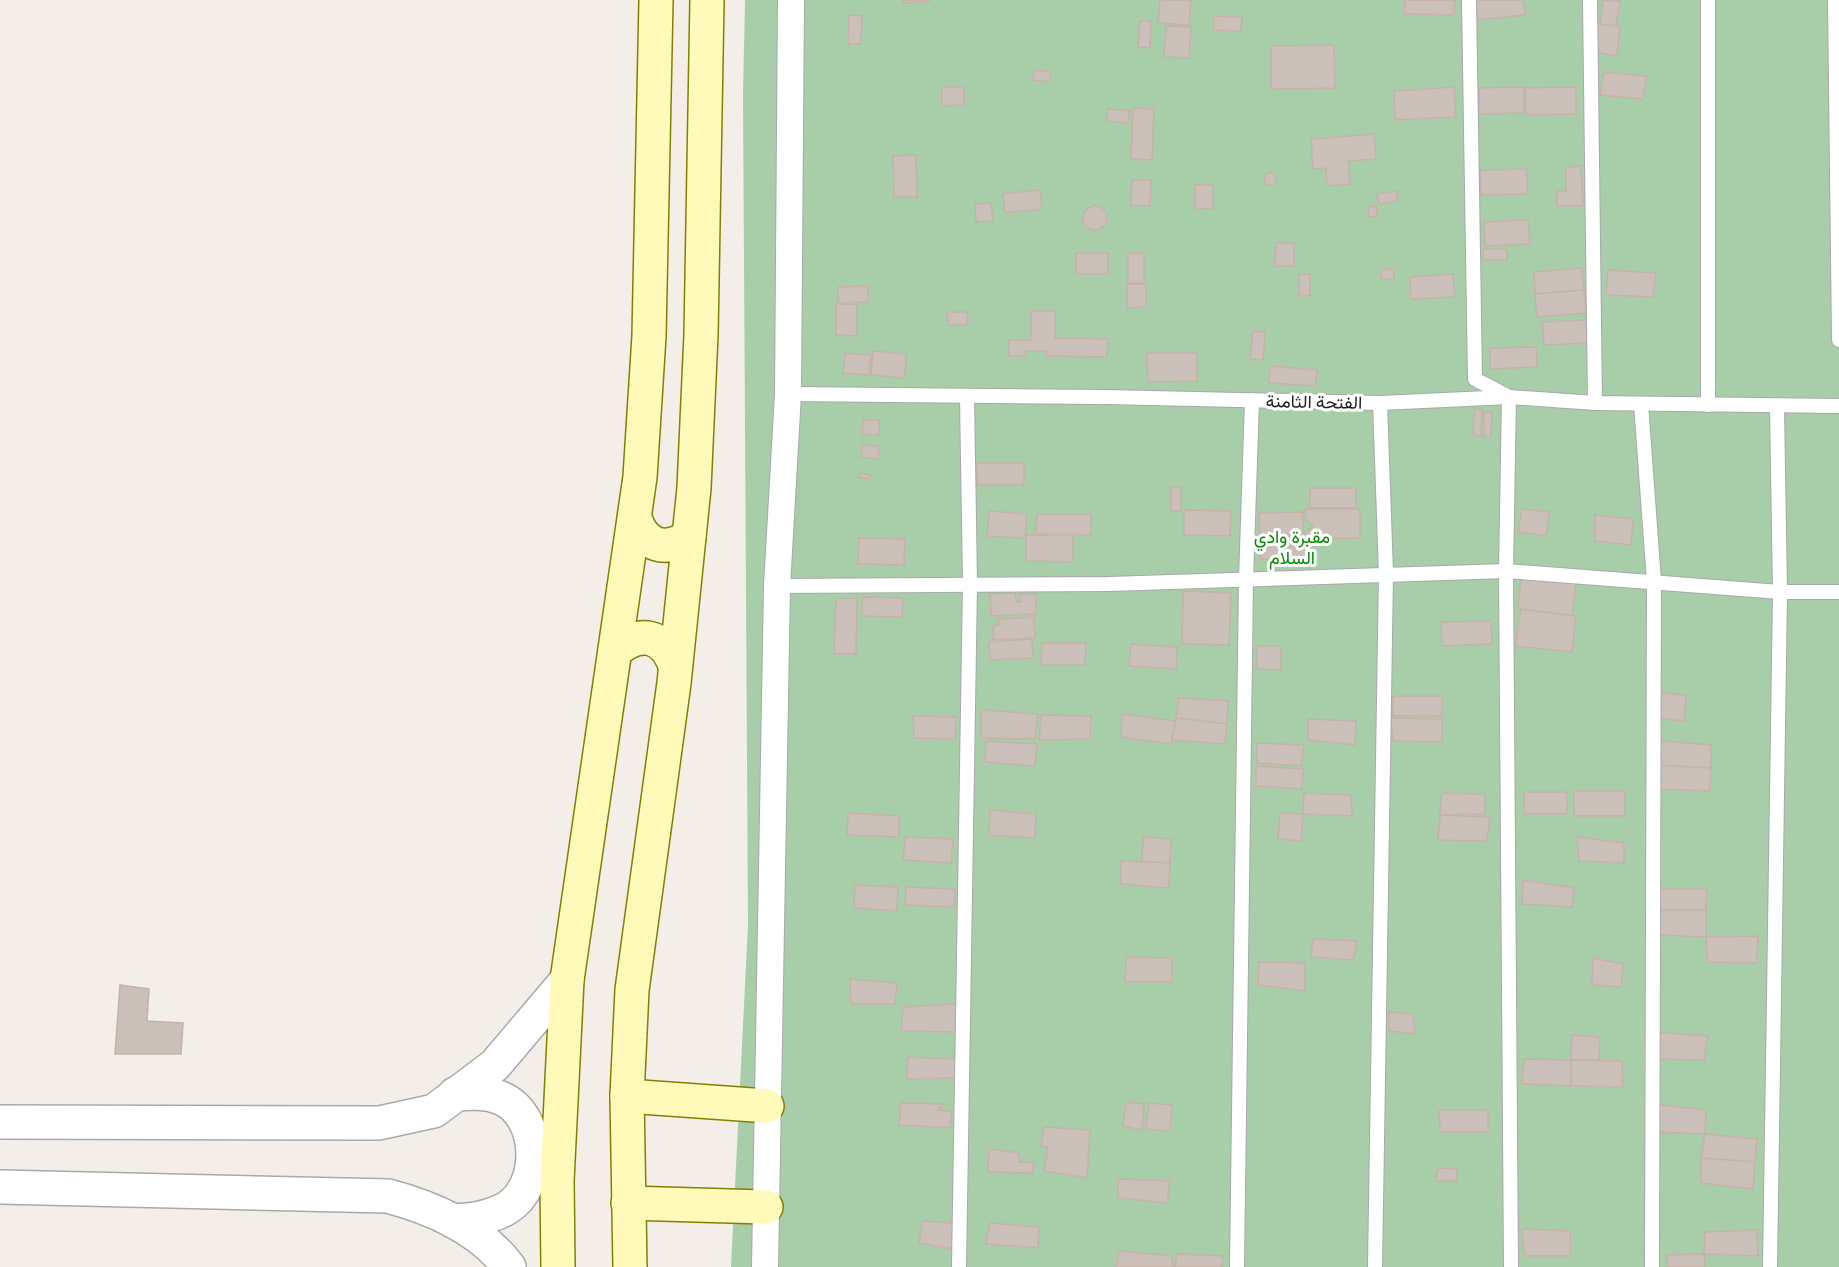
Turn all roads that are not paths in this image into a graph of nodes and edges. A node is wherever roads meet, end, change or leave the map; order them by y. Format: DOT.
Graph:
graph roads {
  1 [pos="656,0"];
  2 [pos="707,0"];
  3 [pos="791,0"];
  4 [pos="1469,0"];
  5 [pos="1590,0"];
  6 [pos="1708,0"];
  7 [pos="1835,0"];
  8 [pos="1839,340"];
  9 [pos="788,394"];
  10 [pos="967,397"];
  11 [pos="1509,397"];
  12 [pos="1252,400"];
  13 [pos="1380,403"];
  14 [pos="1595,403"];
  15 [pos="1641,404"];
  16 [pos="1708,405"];
  17 [pos="1777,406"];
  18 [pos="1839,406"];
  19 [pos="635,518"];
  20 [pos="689,536"];
  21 [pos="1506,570"];
  22 [pos="1386,573"];
  23 [pos="1246,581"];
  24 [pos="1654,581"];
  25 [pos="970,583"];
  26 [pos="777,586"];
  27 [pos="1780,592"];
  28 [pos="1839,592"];
  29 [pos="615,651"];
  30 [pos="675,665"];
  31 [pos="567,980"];
  32 [pos="455,1094"];
  33 [pos="627,1096"];
  34 [pos="767,1106"];
  35 [pos="0,1122"];
  36 [pos="0,1187"];
  37 [pos="628,1203"];
  38 [pos="766,1207"];
  39 [pos="453,1221"];
  40 [pos="509,1267"];
  41 [pos="558,1267"];
  42 [pos="630,1267"];
  43 [pos="765,1267"];
  44 [pos="959,1267"];
  45 [pos="1237,1267"];
  46 [pos="1375,1267"];
  47 [pos="1511,1267"];
  48 [pos="1652,1267"];
  49 [pos="1770,1267"];
  1 -- 19 [label="main road"];
  2 -- 20 [label="main road"];
  3 -- 9 [label="street"];
  4 -- 11 [label="lane"];
  5 -- 14 [label="lane"];
  6 -- 16 [label="lane"];
  7 -- 8 [label="lane"];
  9 -- 10 [label="lane, الفتحة الثامنة"];
  9 -- 26 [label="street"];
  10 -- 12 [label="lane, الفتحة الثامنة"];
  10 -- 25 [label="lane"];
  11 -- 13 [label="lane, الفتحة الثامنة"];
  11 -- 14 [label="lane, الفتحة الثامنة"];
  11 -- 21 [label="lane"];
  12 -- 13 [label="lane, الفتحة الثامنة"];
  12 -- 23 [label="lane"];
  13 -- 22 [label="lane"];
  14 -- 15 [label="lane, الفتحة الثامنة"];
  15 -- 16 [label="lane, الفتحة الثامنة"];
  15 -- 24 [label="lane"];
  16 -- 17 [label="lane, الفتحة الثامنة"];
  17 -- 18 [label="lane, الفتحة الثامنة"];
  17 -- 27 [label="lane"];
  19 -- 20 [label="main road"];
  19 -- 29 [label="main road"];
  20 -- 30 [label="main road"];
  21 -- 22 [label="lane"];
  21 -- 24 [label="lane"];
  21 -- 47 [label="lane"];
  22 -- 23 [label="lane"];
  22 -- 46 [label="lane"];
  23 -- 25 [label="lane"];
  23 -- 45 [label="lane"];
  24 -- 27 [label="lane"];
  24 -- 48 [label="lane"];
  25 -- 26 [label="lane"];
  25 -- 44 [label="lane"];
  26 -- 34 [label="street"];
  27 -- 28 [label="lane"];
  27 -- 49 [label="lane"];
  29 -- 30 [label="main road"];
  29 -- 31 [label="main road"];
  30 -- 33 [label="main road"];
  31 -- 32 [label="street"];
  31 -- 41 [label="main road"];
  32 -- 35 [label="street"];
  32 -- 39 [label="street"];
  33 -- 34 [label="main road"];
  33 -- 37 [label="main road"];
  34 -- 38 [label="street"];
  36 -- 39 [label="street"];
  37 -- 38 [label="main road"];
  37 -- 42 [label="main road"];
  38 -- 43 [label="street"];
  39 -- 40 [label="street"];
}
